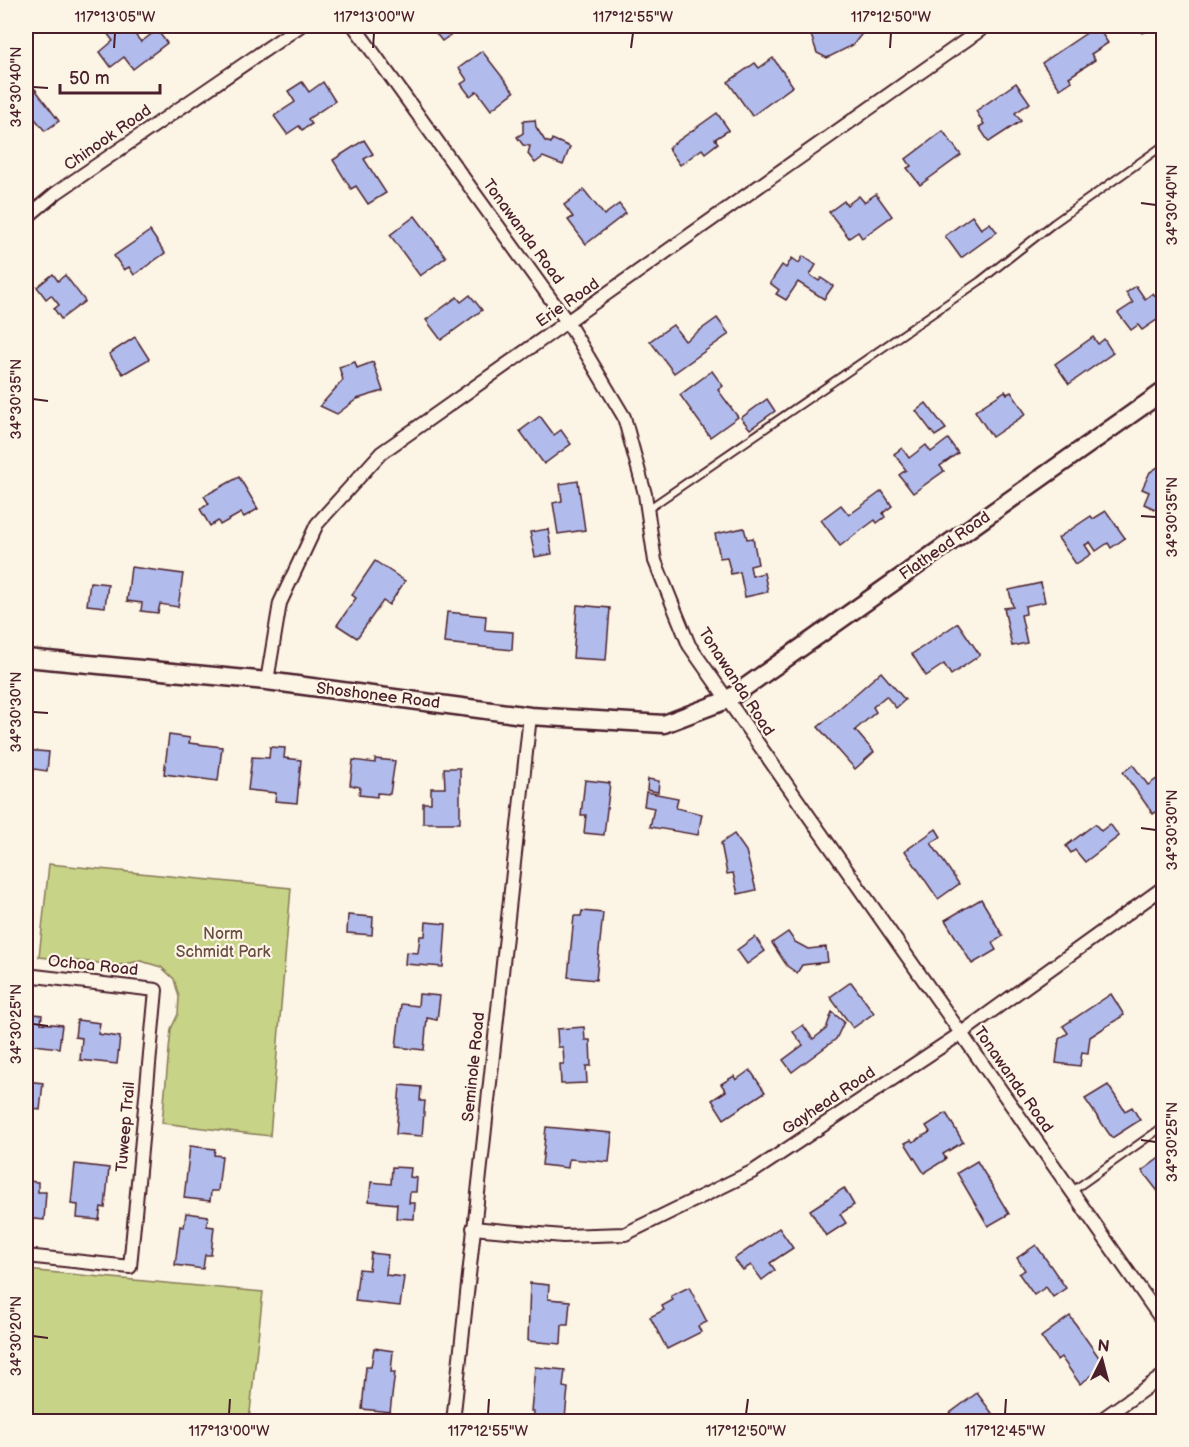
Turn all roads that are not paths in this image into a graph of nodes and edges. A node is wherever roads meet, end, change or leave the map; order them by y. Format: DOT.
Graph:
graph roads {
  1 [pos="300,26"];
  2 [pos="354,26"];
  3 [pos="986,26"];
  4 [pos="1164,145"];
  5 [pos="26,218"];
  6 [pos="568,322"];
  7 [pos="1164,392"];
  8 [pos="648,509"];
  9 [pos="26,658"];
  10 [pos="267,681"];
  11 [pos="727,700"];
  12 [pos="530,716"];
  13 [pos="1164,887"];
  14 [pos="26,975"];
  15 [pos="156,990"];
  16 [pos="960,1034"];
  17 [pos="1164,1126"];
  18 [pos="1071,1192"];
  19 [pos="473,1228"];
  20 [pos="26,1256"];
  21 [pos="1164,1323"];
  22 [pos="1164,1375"];
  23 [pos="453,1422"];
  24 [pos="1098,1422"];
  1 -- 5 [label="street, Chinook Road"];
  2 -- 6 [label="street, Tonawanda Road"];
  3 -- 6 [label="street, Erie Road"];
  4 -- 8 [label="lane"];
  6 -- 8 [label="street, Tonawanda Road"];
  6 -- 10 [label="street, Erie Road"];
  7 -- 11 [label="street, Flathead Road"];
  8 -- 11 [label="street, Tonawanda Road"];
  9 -- 10 [label="street, Shoshonee Road"];
  10 -- 12 [label="street, Shoshonee Road"];
  11 -- 12 [label="street, Shoshonee Road"];
  11 -- 16 [label="street, Tonawanda Road"];
  12 -- 19 [label="street, Seminole Road"];
  13 -- 16 [label="street, Gayhead Road"];
  14 -- 15 [label="street, Ochoa Road"];
  15 -- 20 [label="street, Tuweep Trail"];
  16 -- 18 [label="street, Tonawanda Road"];
  16 -- 19 [label="street, Gayhead Road"];
  17 -- 18 [label="lane"];
  18 -- 21 [label="street, Tonawanda Road"];
  19 -- 23 [label="street, Seminole Road"];
  22 -- 24 [label="street"];
}
